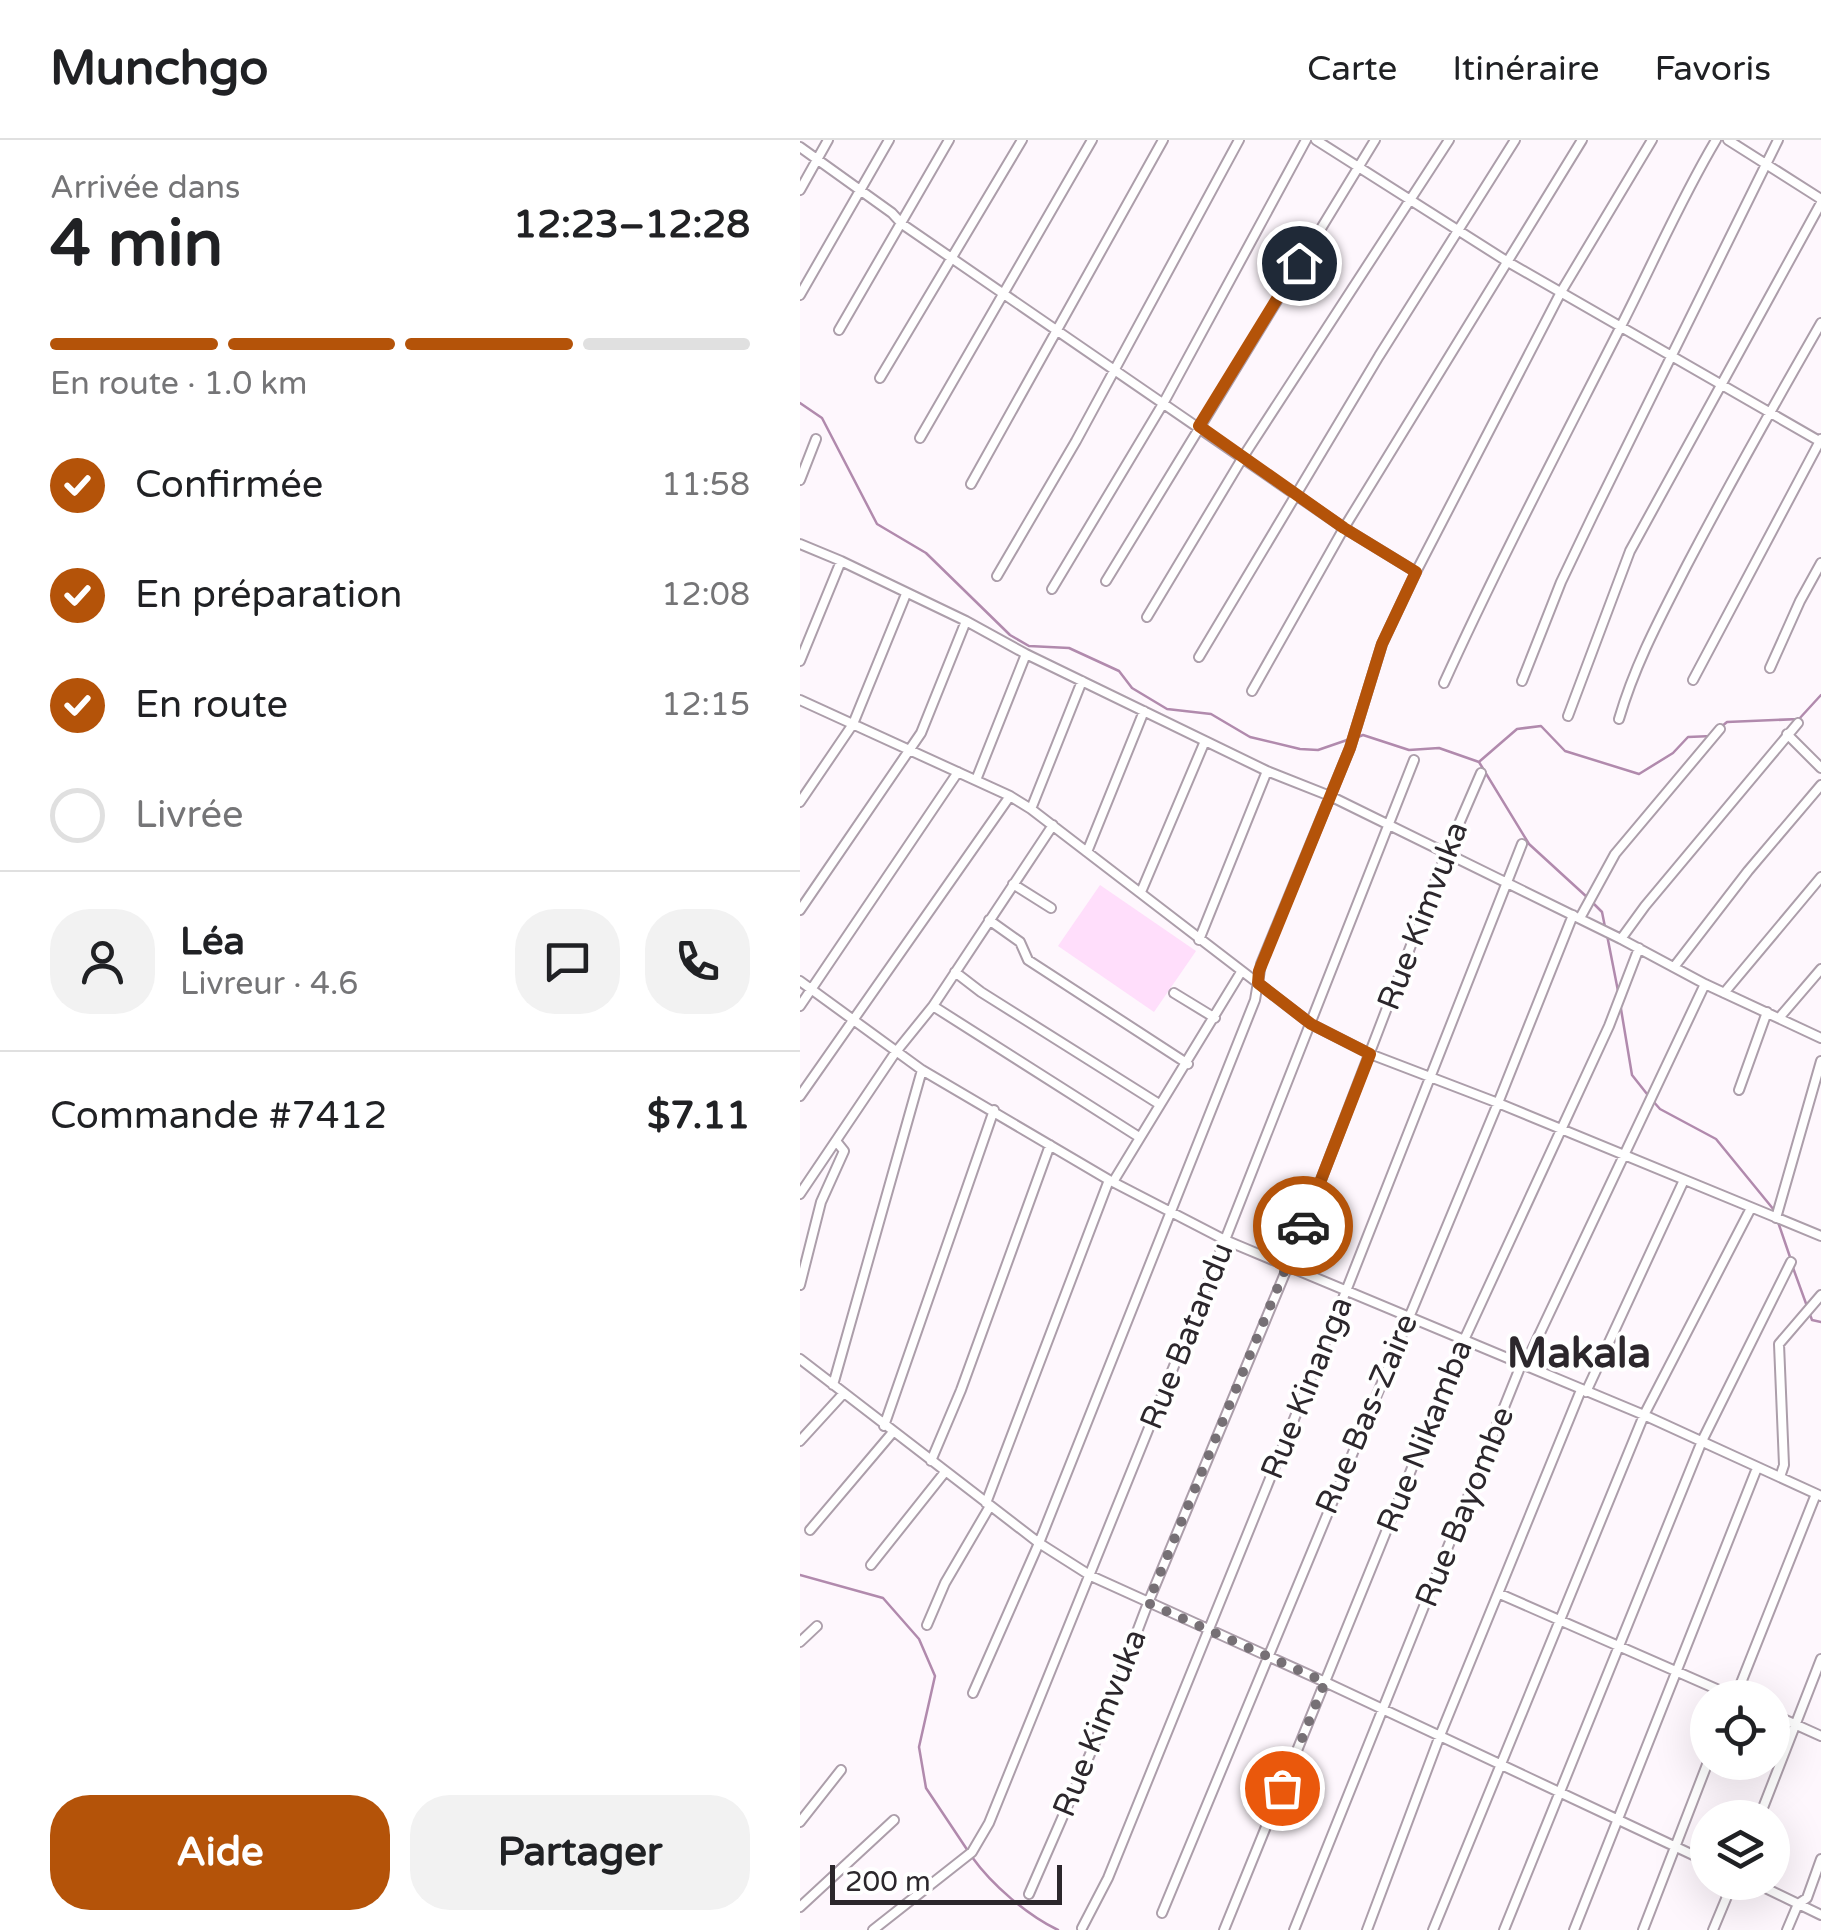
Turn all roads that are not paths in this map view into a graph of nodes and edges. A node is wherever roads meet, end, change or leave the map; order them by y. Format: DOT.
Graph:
graph roads {
  1 [pos="828,140"];
  2 [pos="889,140"];
  3 [pos="949,140"];
  4 [pos="1022,140"];
  5 [pos="1092,140"];
  6 [pos="1163,140"];
  7 [pos="1239,140"];
  8 [pos="1306,140"];
  9 [pos="1316,140"];
  10 [pos="1375,140"];
  11 [pos="1449,140"];
  12 [pos="1515,140"];
  13 [pos="1582,140"];
  14 [pos="1652,140"];
  15 [pos="1716,140"];
  16 [pos="1728,140"];
  17 [pos="1778,140"];
  18 [pos="800,147"];
  19 [pos="817,160"];
  20 [pos="1765,163"];
  21 [pos="1358,165"];
  22 [pos="800,190"];
  23 [pos="860,191"];
  24 [pos="1410,199"];
  25 [pos="1821,202"];
  26 [pos="902,224"];
  27 [pos="1458,230"];
  28 [pos="954,259"];
  29 [pos="1508,262"];
  30 [pos="1561,292"];
  31 [pos="1006,294"];
  32 [pos="800,295"];
  33 [pos="1821,323"];
  34 [pos="1620,328"];
  35 [pos="839,330"];
  36 [pos="1058,332"];
  37 [pos="1671,357"];
  38 [pos="1115,370"];
  39 [pos="880,378"];
  40 [pos="1722,384"];
  41 [pos="1164,402"];
  42 [pos="1770,411"];
  43 [pos="1199,426"];
  44 [pos="920,438"];
  45 [pos="816,439"];
  46 [pos="1821,441"];
  47 [pos="1243,457"];
  48 [pos="800,480"];
  49 [pos="971,484"];
  50 [pos="1296,493"];
  51 [pos="1344,528"];
  52 [pos="800,544"];
  53 [pos="841,560"];
  54 [pos="1821,563"];
  55 [pos="1416,572"];
  56 [pos="998,576"];
  57 [pos="1106,580"];
  58 [pos="1052,589"];
  59 [pos="906,594"];
  60 [pos="1147,617"];
  61 [pos="966,620"];
  62 [pos="1026,654"];
  63 [pos="1199,657"];
  64 [pos="800,661"];
  65 [pos="1770,668"];
  66 [pos="1693,680"];
  67 [pos="1082,681"];
  68 [pos="1522,681"];
  69 [pos="1444,683"];
  70 [pos="1252,691"];
  71 [pos="801,702"];
  72 [pos="1144,711"];
  73 [pos="1568,716"];
  74 [pos="1619,719"];
  75 [pos="1798,723"];
  76 [pos="853,724"];
  77 [pos="1720,729"];
  78 [pos="1787,734"];
  79 [pos="1205,741"];
  80 [pos="909,750"];
  81 [pos="1414,760"];
  82 [pos="1821,768"];
  83 [pos="1267,771"];
  84 [pos="958,772"];
  85 [pos="1481,772"];
  86 [pos="976,780"];
  87 [pos="1821,785"];
  88 [pos="1010,796"];
  89 [pos="1330,796"];
  90 [pos="800,802"];
  91 [pos="1032,810"];
  92 [pos="1053,825"];
  93 [pos="1388,826"];
  94 [pos="1522,844"];
  95 [pos="1087,852"];
  96 [pos="1446,854"];
  97 [pos="1821,877"];
  98 [pos="1013,884"];
  99 [pos="1506,884"];
  100 [pos="1141,892"];
  101 [pos="1052,908"];
  102 [pos="800,910"];
  103 [pos="1576,916"];
  104 [pos="989,920"];
  105 [pos="1621,939"];
  106 [pos="1199,940"];
  107 [pos="1639,948"];
  108 [pos="1674,967"];
  109 [pos="1821,969"];
  110 [pos="955,972"];
  111 [pos="1240,972"];
  112 [pos="800,981"];
  113 [pos="1258,983"];
  114 [pos="1705,984"];
  115 [pos="812,990"];
  116 [pos="1174,993"];
  117 [pos="1724,993"];
  118 [pos="800,1006"];
  119 [pos="932,1006"];
  120 [pos="1767,1012"];
  121 [pos="1215,1018"];
  122 [pos="1779,1018"];
  123 [pos="853,1022"];
  124 [pos="1311,1024"];
  125 [pos="1821,1038"];
  126 [pos="895,1052"];
  127 [pos="1370,1054"];
  128 [pos="1821,1061"];
  129 [pos="1188,1064"];
  130 [pos="922,1070"];
  131 [pos="1430,1076"];
  132 [pos="1739,1090"];
  133 [pos="800,1096"];
  134 [pos="1498,1103"];
  135 [pos="1159,1104"];
  136 [pos="994,1110"];
  137 [pos="1560,1130"];
  138 [pos="1139,1137"];
  139 [pos="836,1141"];
  140 [pos="1050,1145"];
  141 [pos="1623,1157"];
  142 [pos="1684,1180"];
  143 [pos="1111,1182"];
  144 [pos="800,1194"];
  145 [pos="1751,1208"];
  146 [pos="1170,1212"];
  147 [pos="1776,1218"];
  148 [pos="1821,1236"];
  149 [pos="1226,1240"];
  150 [pos="1791,1262"];
  151 [pos="1288,1266"];
  152 [pos="800,1285"];
  153 [pos="1346,1290"];
  154 [pos="1821,1295"];
  155 [pos="1409,1316"];
  156 [pos="1464,1340"];
  157 [pos="800,1360"];
  158 [pos="1521,1365"];
  159 [pos="833,1385"];
  160 [pos="1583,1391"];
  161 [pos="843,1394"];
  162 [pos="1644,1415"];
  163 [pos="884,1426"];
  164 [pos="893,1432"];
  165 [pos="1702,1441"];
  166 [pos="800,1442"];
  167 [pos="931,1461"];
  168 [pos="1756,1468"];
  169 [pos="946,1472"];
  170 [pos="1780,1477"];
  171 [pos="1818,1495"];
  172 [pos="988,1504"];
  173 [pos="810,1530"];
  174 [pos="1039,1544"];
  175 [pos="871,1565"];
  176 [pos="1091,1576"];
  177 [pos="1500,1594"];
  178 [pos="1148,1603"];
  179 [pos="1561,1620"];
  180 [pos="928,1625"];
  181 [pos="817,1626"];
  182 [pos="1208,1630"];
  183 [pos="800,1642"];
  184 [pos="1618,1646"];
  185 [pos="1266,1655"];
  186 [pos="1821,1658"];
  187 [pos="1676,1673"];
  188 [pos="1693,1680"];
  189 [pos="1742,1680"];
  190 [pos="1325,1682"];
  191 [pos="973,1692"];
  192 [pos="1384,1710"];
  193 [pos="1790,1722"];
  194 [pos="1796,1724"];
  195 [pos="1821,1736"];
  196 [pos="1440,1738"];
  197 [pos="1501,1766"];
  198 [pos="841,1770"];
  199 [pos="1701,1780"];
  200 [pos="1558,1793"];
  201 [pos="1766,1800"];
  202 [pos="894,1820"];
  203 [pos="800,1822"];
  204 [pos="1618,1822"];
  205 [pos="1674,1846"];
  206 [pos="1690,1854"];
  207 [pos="1821,1860"];
  208 [pos="1029,1894"];
  209 [pos="1726,1900"];
  210 [pos="1790,1900"];
  211 [pos="1798,1904"];
  212 [pos="800,1907"];
  213 [pos="1162,1913"];
  214 [pos="1821,1915"];
  215 [pos="1082,1928"];
  216 [pos="873,1930"];
  217 [pos="1224,1930"];
  218 [pos="1294,1930"];
  219 [pos="1366,1930"];
  220 [pos="1433,1930"];
  221 [pos="1504,1930"];
  222 [pos="1574,1930"];
  223 [pos="1644,1930"];
  224 [pos="1713,1930"];
  225 [pos="1787,1930"];
  1 -- 19 [label="street"];
  2 -- 23 [label="street"];
  3 -- 26 [label="street"];
  4 -- 28 [label="street"];
  5 -- 31 [label="street"];
  6 -- 36 [label="street"];
  7 -- 38 [label="street"];
  8 -- 41 [label="street"];
  9 -- 21 [label="street"];
  10 -- 21 [label="street"];
  11 -- 24 [label="street"];
  12 -- 27 [label="street"];
  13 -- 29 [label="street"];
  14 -- 30 [label="street"];
  15 -- 34 [label="street"];
  16 -- 20 [label="street"];
  17 -- 20 [label="street"];
  18 -- 19 [label="street"];
  19 -- 22 [label="street"];
  19 -- 23 [label="street"];
  20 -- 25 [label="street"];
  20 -- 37 [label="street"];
  21 -- 24 [label="street"];
  21 -- 43 [label="street"];
  23 -- 26 [label="street"];
  23 -- 32 [label="street"];
  24 -- 27 [label="street"];
  24 -- 47 [label="street"];
  25 -- 40 [label="street"];
  26 -- 28 [label="street"];
  26 -- 35 [label="street"];
  27 -- 29 [label="street"];
  27 -- 50 [label="street"];
  28 -- 31 [label="street"];
  28 -- 39 [label="street"];
  29 -- 30 [label="street"];
  29 -- 51 [label="street"];
  30 -- 34 [label="street"];
  30 -- 55 [label="street"];
  31 -- 36 [label="street"];
  31 -- 44 [label="street"];
  33 -- 42 [label="street"];
  34 -- 37 [label="street"];
  34 -- 69 [label="street"];
  36 -- 38 [label="street"];
  36 -- 49 [label="street"];
  37 -- 40 [label="street"];
  37 -- 68 [label="street"];
  38 -- 41 [label="street"];
  38 -- 56 [label="street"];
  40 -- 42 [label="street"];
  40 -- 73 [label="street"];
  41 -- 43 [label="street"];
  41 -- 58 [label="street"];
  42 -- 46 [label="street"];
  42 -- 74 [label="street"];
  43 -- 47 [label="street"];
  43 -- 57 [label="street"];
  45 -- 48 [label="street"];
  46 -- 66 [label="street"];
  47 -- 50 [label="street"];
  47 -- 60 [label="street"];
  50 -- 51 [label="street"];
  50 -- 63 [label="street"];
  51 -- 55 [label="street"];
  51 -- 70 [label="street"];
  52 -- 53 [label="street"];
  53 -- 59 [label="street"];
  53 -- 64 [label="street"];
  54 -- 65 [label="street"];
  55 -- 89 [label="street"];
  59 -- 61 [label="street"];
  59 -- 76 [label="street"];
  61 -- 62 [label="street"];
  61 -- 80 [label="street"];
  62 -- 67 [label="street"];
  62 -- 86 [label="street"];
  67 -- 72 [label="street"];
  67 -- 91 [label="street"];
  71 -- 76 [label="street"];
  72 -- 79 [label="street"];
  72 -- 95 [label="street"];
  75 -- 78 [label="street"];
  76 -- 80 [label="street"];
  76 -- 90 [label="street"];
  77 -- 103 [label="street, Rue Bas-Zaire"];
  78 -- 82 [label="street"];
  78 -- 105 [label="street"];
  79 -- 83 [label="street"];
  79 -- 100 [label="street"];
  80 -- 84 [label="street"];
  80 -- 102 [label="street"];
  81 -- 93 [label="street, Rue Batandu"];
  83 -- 89 [label="street"];
  83 -- 106 [label="street"];
  84 -- 86 [label="street"];
  84 -- 115 [label="street"];
  85 -- 96 [label="street, Rue Kimvuka"];
  86 -- 88 [label="street"];
  87 -- 108 [label="street"];
  88 -- 91 [label="street"];
  88 -- 123 [label="street"];
  89 -- 93 [label="street"];
  89 -- 113 [label="street"];
  91 -- 92 [label="street"];
  92 -- 95 [label="street"];
  92 -- 98 [label="street"];
  93 -- 96 [label="street"];
  93 -- 124 [label="street, Rue Batandu"];
  94 -- 99 [label="street, Rue Kinanga"];
  95 -- 100 [label="street"];
  96 -- 99 [label="street"];
  96 -- 127 [label="street, Rue Kimvuka"];
  97 -- 117 [label="street"];
  98 -- 101 [label="street"];
  98 -- 104 [label="street"];
  99 -- 103 [label="street"];
  99 -- 131 [label="street, Rue Kinanga"];
  100 -- 106 [label="street"];
  103 -- 105 [label="street"];
  103 -- 134 [label="street, Rue Bas-Zaire"];
  104 -- 110 [label="street"];
  104 -- 129 [label="street"];
  105 -- 107 [label="street"];
  106 -- 111 [label="street"];
  107 -- 108 [label="street"];
  107 -- 137 [label="street, Rue Nikamba"];
  108 -- 114 [label="street"];
  109 -- 122 [label="street"];
  110 -- 119 [label="street"];
  110 -- 135 [label="street"];
  111 -- 113 [label="street"];
  111 -- 121 [label="street"];
  112 -- 115 [label="street"];
  113 -- 124 [label="street"];
  113 -- 146 [label="street"];
  114 -- 117 [label="street"];
  114 -- 141 [label="street, Rue Bayombe"];
  115 -- 118 [label="street"];
  115 -- 123 [label="street"];
  116 -- 121 [label="street"];
  117 -- 120 [label="street"];
  119 -- 126 [label="street"];
  119 -- 138 [label="street"];
  120 -- 122 [label="street"];
  120 -- 132 [label="street"];
  121 -- 129 [label="street"];
  122 -- 125 [label="street"];
  123 -- 126 [label="street"];
  123 -- 133 [label="street"];
  124 -- 127 [label="street"];
  124 -- 149 [label="street, Rue Batandu"];
  126 -- 130 [label="street"];
  126 -- 139 [label="street"];
  127 -- 131 [label="street"];
  127 -- 151 [label="street, Rue Kimvuka"];
  128 -- 147 [label="street"];
  129 -- 135 [label="street"];
  130 -- 136 [label="street"];
  130 -- 159 [label="street"];
  131 -- 134 [label="street"];
  131 -- 153 [label="street, Rue Kinanga"];
  134 -- 137 [label="street"];
  134 -- 155 [label="street, Rue Bas-Zaire"];
  135 -- 138 [label="street"];
  136 -- 140 [label="street"];
  136 -- 163 [label="street"];
  137 -- 141 [label="street"];
  137 -- 156 [label="street, Rue Nikamba"];
  138 -- 143 [label="street"];
  139 -- 144 [label="street"];
  139 -- 152 [label="street"];
  140 -- 143 [label="street"];
  140 -- 167 [label="street"];
  141 -- 142 [label="street"];
  141 -- 158 [label="street, Rue Bayombe"];
  142 -- 145 [label="street"];
  142 -- 160 [label="street"];
  143 -- 146 [label="street"];
  143 -- 172 [label="street"];
  145 -- 147 [label="street"];
  145 -- 162 [label="street"];
  146 -- 149 [label="street"];
  146 -- 174 [label="street"];
  147 -- 148 [label="street"];
  149 -- 151 [label="street"];
  149 -- 176 [label="street, Rue Batandu"];
  150 -- 165 [label="street"];
  151 -- 153 [label="street"];
  151 -- 178 [label="street, Rue Kimvuka"];
  153 -- 155 [label="street"];
  153 -- 182 [label="street, Rue Kinanga"];
  154 -- 170 [label="street"];
  155 -- 156 [label="street"];
  155 -- 185 [label="street, Rue Bas-Zaire"];
  156 -- 158 [label="street"];
  156 -- 190 [label="street, Rue Nikamba"];
  157 -- 159 [label="street"];
  158 -- 160 [label="street"];
  158 -- 192 [label="street, Rue Bayombe"];
  159 -- 161 [label="street"];
  160 -- 162 [label="street"];
  160 -- 177 [label="street"];
  161 -- 163 [label="street"];
  161 -- 166 [label="street"];
  162 -- 165 [label="street"];
  162 -- 179 [label="street"];
  163 -- 164 [label="street"];
  164 -- 167 [label="street"];
  164 -- 173 [label="street"];
  165 -- 168 [label="street"];
  165 -- 184 [label="street"];
  167 -- 169 [label="street"];
  168 -- 170 [label="street"];
  168 -- 187 [label="street"];
  169 -- 172 [label="street"];
  169 -- 175 [label="street"];
  170 -- 171 [label="street"];
  171 -- 189 [label="street"];
  172 -- 174 [label="street"];
  172 -- 180 [label="street"];
  174 -- 176 [label="street"];
  174 -- 191 [label="street"];
  176 -- 178 [label="street"];
  176 -- 216 [label="street, Rue Batandu"];
  177 -- 179 [label="street"];
  177 -- 196 [label="street"];
  178 -- 182 [label="street"];
  178 -- 208 [label="street, Rue Kimvuka"];
  179 -- 184 [label="street"];
  179 -- 197 [label="street"];
  181 -- 183 [label="street"];
  182 -- 185 [label="street"];
  182 -- 215 [label="street, Rue Kinanga"];
  184 -- 187 [label="street"];
  184 -- 200 [label="street"];
  185 -- 190 [label="street"];
  185 -- 213 [label="street, Rue Bas-Zaire"];
  186 -- 194 [label="street"];
  187 -- 188 [label="street"];
  187 -- 204 [label="street"];
  190 -- 192 [label="street"];
  190 -- 217 [label="street, Rue Nikamba"];
  192 -- 196 [label="street"];
  192 -- 218 [label="street, Rue Bayombe"];
  193 -- 194 [label="street"];
  194 -- 195 [label="street"];
  194 -- 201 [label="street"];
  196 -- 197 [label="street"];
  196 -- 219 [label="street"];
  197 -- 200 [label="street"];
  197 -- 220 [label="street"];
  198 -- 203 [label="street"];
  199 -- 205 [label="street"];
  200 -- 204 [label="street"];
  200 -- 221 [label="street"];
  202 -- 212 [label="street"];
  204 -- 205 [label="street"];
  204 -- 222 [label="street"];
  205 -- 206 [label="street"];
  205 -- 223 [label="street"];
  207 -- 211 [label="street"];
  209 -- 224 [label="street"];
  210 -- 211 [label="street"];
  211 -- 214 [label="street"];
  211 -- 225 [label="street"];
}
